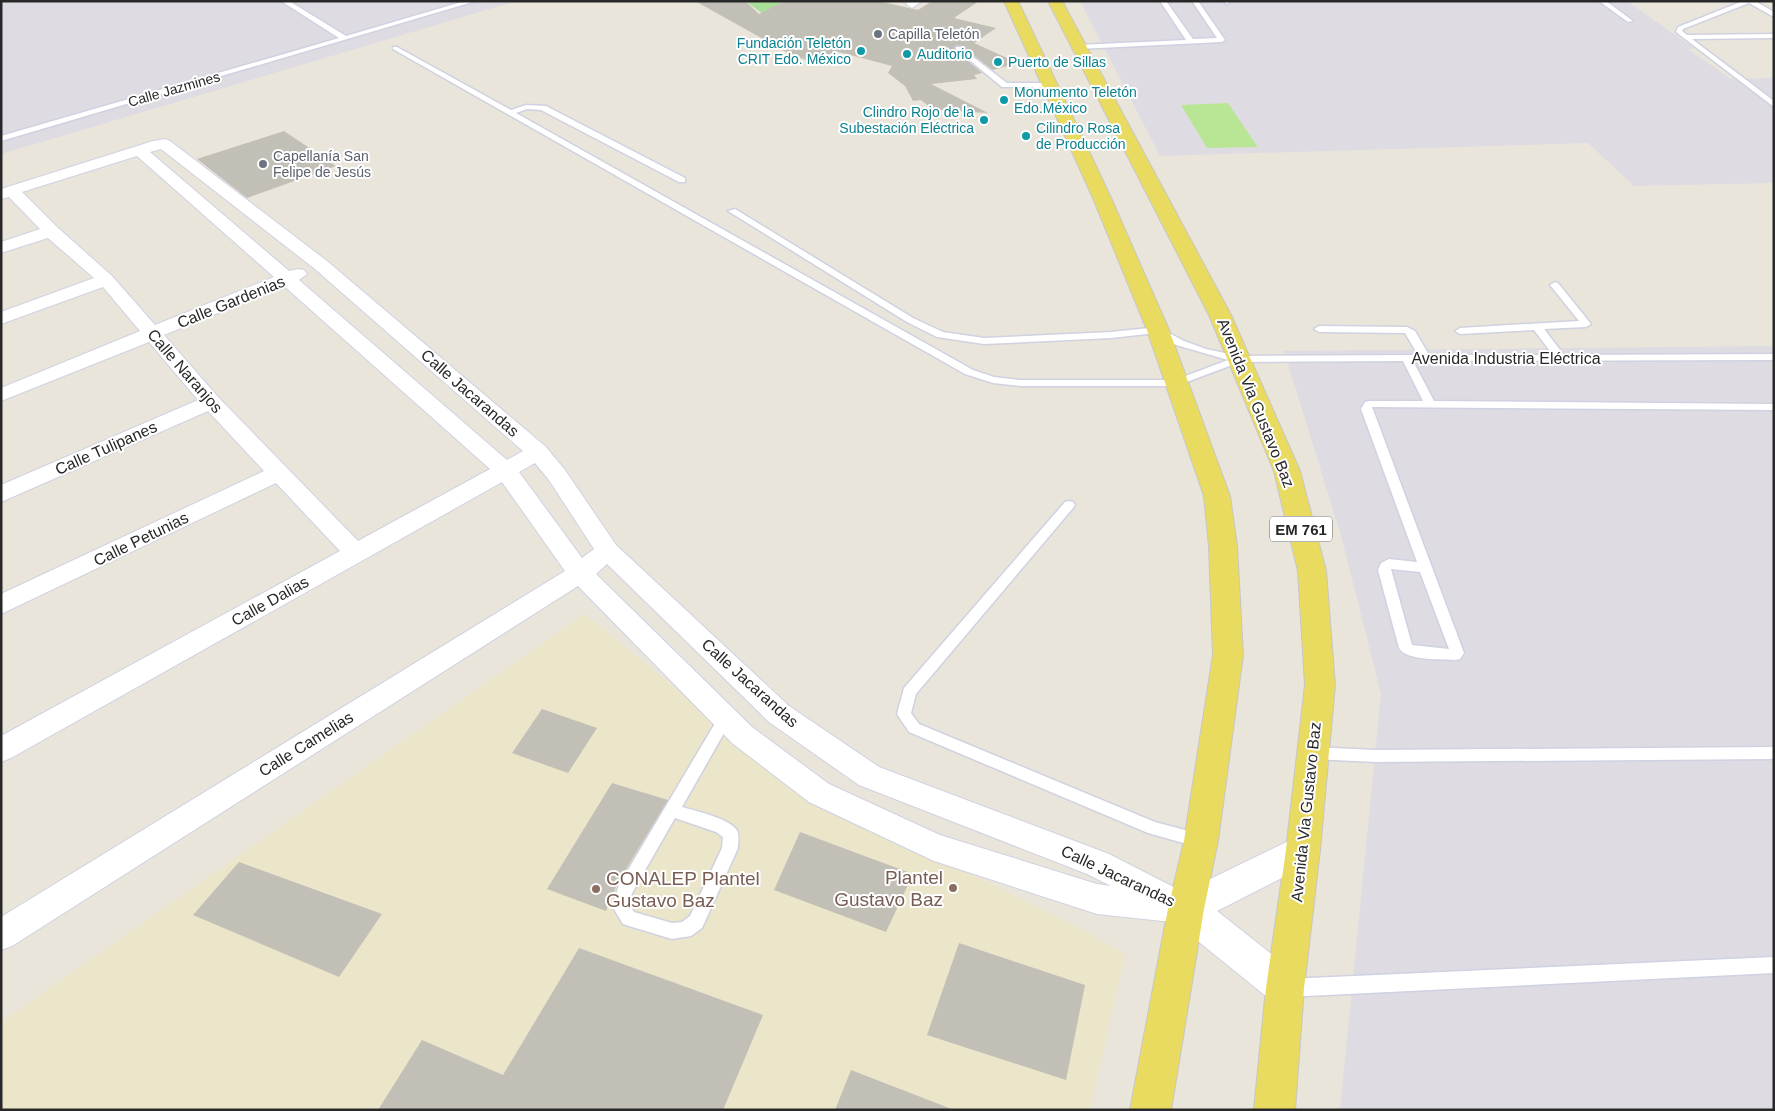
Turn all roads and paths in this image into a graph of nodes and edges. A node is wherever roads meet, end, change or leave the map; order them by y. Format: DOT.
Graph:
graph roads {
  1 [pos="284,1"];
  2 [pos="473,1"];
  3 [pos="1011,1"];
  4 [pos="1055,1"];
  5 [pos="1164,1"];
  6 [pos="1195,1"];
  7 [pos="1602,1"];
  8 [pos="1749,1"];
  9 [pos="1774,15"];
  10 [pos="1630,21"];
  11 [pos="1774,36"];
  12 [pos="1684,37"];
  13 [pos="346,39"];
  14 [pos="1191,42"];
  15 [pos="1078,47"];
  16 [pos="396,48"];
  17 [pos="958,48"];
  18 [pos="1049,85"];
  19 [pos="1774,104"];
  20 [pos="510,113"];
  21 [pos="1,139"];
  22 [pos="150,146"];
  23 [pos="682,180"];
  24 [pos="7,192"];
  25 [pos="732,211"];
  26 [pos="51,231"];
  27 [pos="1,248"];
  28 [pos="321,265"];
  29 [pos="286,279"];
  30 [pos="106,280"];
  31 [pos="1555,285"];
  32 [pos="1,318"];
  33 [pos="1538,328"];
  34 [pos="1319,329"];
  35 [pos="1158,330"];
  36 [pos="1460,331"];
  37 [pos="152,334"];
  38 [pos="1774,357"];
  39 [pos="1406,358"];
  40 [pos="1425,358"];
  41 [pos="1561,358"];
  42 [pos="1239,359"];
  43 [pos="1176,383"];
  44 [pos="1,395"];
  45 [pos="210,402"];
  46 [pos="1430,404"];
  47 [pos="1774,407"];
  48 [pos="538,452"];
  49 [pos="506,471"];
  50 [pos="280,472"];
  51 [pos="1,494"];
  52 [pos="1069,506"];
  53 [pos="608,551"];
  54 [pos="356,553"];
  55 [pos="1427,568"];
  56 [pos="580,573"];
  57 [pos="1,606"];
  58 [pos="725,719"];
  59 [pos="1,750"];
  60 [pos="1774,752"];
  61 [pos="1313,753"];
  62 [pos="672,810"];
  63 [pos="1201,841"];
  64 [pos="1303,850"];
  65 [pos="1186,909"];
  66 [pos="1,935"];
  67 [pos="1774,965"];
  68 [pos="1285,988"];
  69 [pos="1150,1110"];
  70 [pos="1274,1110"];
  1 -- 13 [label="lane"];
  2 -- 13 [label="lane, Calle Jazmines"];
  3 -- 18 [label="main road"];
  4 -- 15 [label="main road, Avenida Via Gustavo Baz / EM 761"];
  5 -- 14 [label="lane"];
  6 -- 14 [label="lane"];
  7 -- 10 [label="lane"];
  8 -- 9 [label="lane"];
  8 -- 12 [label="lane"];
  11 -- 12 [label="lane"];
  12 -- 19 [label="lane"];
  13 -- 21 [label="lane, Calle Jazmines"];
  14 -- 15 [label="lane"];
  15 -- 42 [label="main road, Avenida Via Gustavo Baz / EM 761"];
  16 -- 20 [label="lane"];
  17 -- 18 [label="lane"];
  18 -- 35 [label="main road"];
  20 -- 23 [label="lane"];
  20 -- 43 [label="lane"];
  22 -- 24 [label="street"];
  22 -- 28 [label="street, Calle Jacarandas"];
  22 -- 29 [label="street, Calle Jacarandas"];
  24 -- 26 [label="street, Calle Naranjos"];
  25 -- 35 [label="lane"];
  26 -- 27 [label="street"];
  26 -- 30 [label="street, Calle Naranjos"];
  28 -- 29 [label="street, Calle Gardenias"];
  28 -- 48 [label="street, Calle Jacarandas"];
  29 -- 37 [label="street, Calle Gardenias"];
  29 -- 49 [label="street, Calle Jacarandas"];
  30 -- 32 [label="street"];
  30 -- 37 [label="street, Calle Naranjos"];
  31 -- 33 [label="lane"];
  33 -- 36 [label="lane"];
  33 -- 41 [label="lane"];
  34 -- 40 [label="lane"];
  35 -- 42 [label="lane, Avenida Industria Eléctrica"];
  35 -- 43 [label="main road"];
  37 -- 44 [label="street, Calle Gardenias"];
  37 -- 45 [label="street, Calle Naranjos"];
  38 -- 41 [label="lane, Avenida Industria Eléctrica"];
  39 -- 40 [label="lane, Avenida Industria Eléctrica"];
  39 -- 42 [label="lane, Avenida Industria Eléctrica"];
  39 -- 46 [label="lane"];
  40 -- 41 [label="lane, Avenida Industria Eléctrica"];
  42 -- 43 [label="lane, Avenida Industria Eléctrica"];
  42 -- 61 [label="main road, Avenida Via Gustavo Baz / EM 761"];
  43 -- 63 [label="main road"];
  45 -- 50 [label="street, Calle Naranjos"];
  45 -- 51 [label="street, Calle Tulipanes"];
  46 -- 47 [label="lane"];
  46 -- 55 [label="lane"];
  48 -- 49 [label="street, Calle Dalias"];
  48 -- 53 [label="street, Calle Jacarandas"];
  49 -- 54 [label="street, Calle Dalias"];
  49 -- 56 [label="street, Calle Jacarandas"];
  50 -- 54 [label="street, Calle Naranjos"];
  50 -- 57 [label="street, Calle Petunias"];
  52 -- 63 [label="lane"];
  53 -- 56 [label="street, Calle Camelias"];
  53 -- 65 [label="street, Calle Jacarandas"];
  54 -- 59 [label="street, Calle Dalias"];
  55 -- 55 [label="lane"];
  56 -- 58 [label="street, Calle Jacarandas"];
  56 -- 66 [label="street, Calle Camelias"];
  58 -- 62 [label="lane"];
  58 -- 65 [label="street, Calle Jacarandas"];
  60 -- 61 [label="lane"];
  61 -- 64 [label="main road, Avenida Via Gustavo Baz / EM 761"];
  62 -- 62 [label="lane"];
  63 -- 65 [label="main road"];
  64 -- 65 [label="main road"];
  64 -- 68 [label="main road, Avenida Via Gustavo Baz / EM 761"];
  65 -- 68 [label="main road"];
  65 -- 69 [label="main road"];
  67 -- 68 [label="lane"];
  68 -- 70 [label="main road, Avenida Via Gustavo Baz / EM 761"];
}
